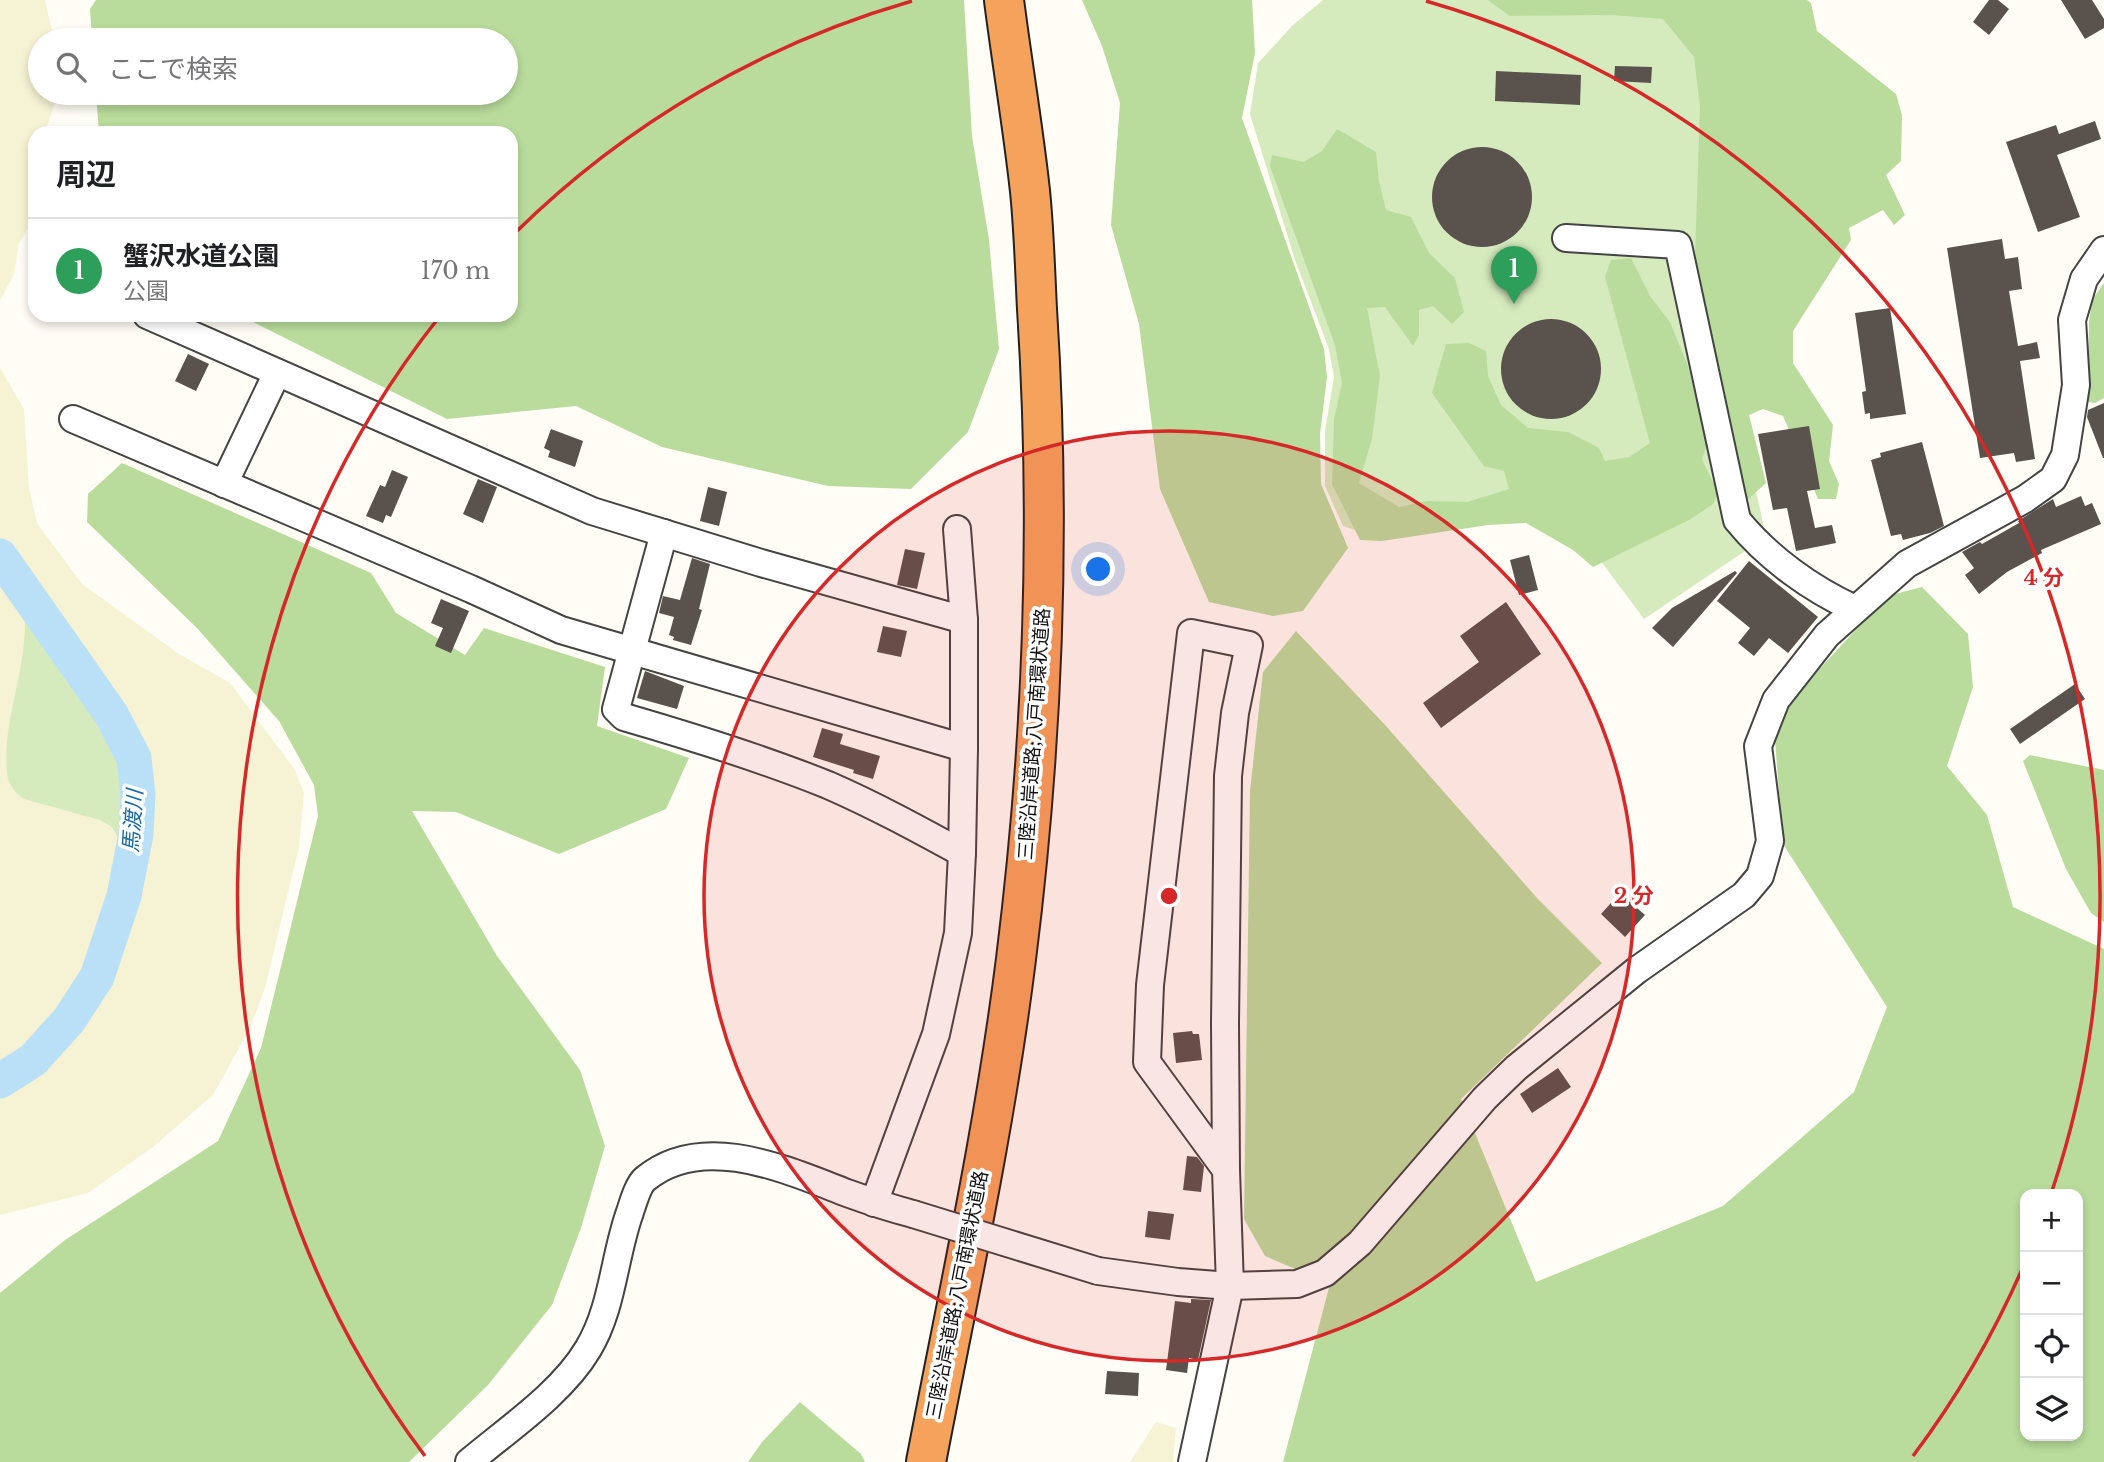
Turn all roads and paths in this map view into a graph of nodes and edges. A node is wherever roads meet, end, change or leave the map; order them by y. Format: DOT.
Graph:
graph roads {
  1 [pos="1004,0"];
  2 [pos="1566,238"];
  3 [pos="2104,250"];
  4 [pos="163,322"];
  5 [pos="277,373"];
  6 [pos="73,419"];
  7 [pos="224,484"];
  8 [pos="957,529"];
  9 [pos="664,534"];
  10 [pos="1855,610"];
  11 [pos="964,620"];
  12 [pos="633,652"];
  13 [pos="964,748"];
  14 [pos="962,853"];
  15 [pos="1226,1170"];
  16 [pos="874,1203"];
  17 [pos="1230,1286"];
  18 [pos="469,1462"];
  19 [pos="926,1462"];
  20 [pos="1192,1462"];
  1 -- 19 [label="highway, 三陸沿岸道路;八戸南環状道路"];
  2 -- 10 [label="street"];
  3 -- 10 [label="street"];
  4 -- 5 [label="street"];
  5 -- 7 [label="street"];
  5 -- 9 [label="street"];
  6 -- 7 [label="street"];
  7 -- 12 [label="street"];
  8 -- 11 [label="street"];
  9 -- 11 [label="street"];
  9 -- 12 [label="street"];
  10 -- 17 [label="street"];
  11 -- 13 [label="street"];
  12 -- 13 [label="street"];
  12 -- 14 [label="street"];
  13 -- 14 [label="street"];
  14 -- 16 [label="street"];
  15 -- 15 [label="street"];
  15 -- 17 [label="street"];
  16 -- 17 [label="street, bridge"];
  16 -- 18 [label="street"];
  17 -- 20 [label="street"];
}
